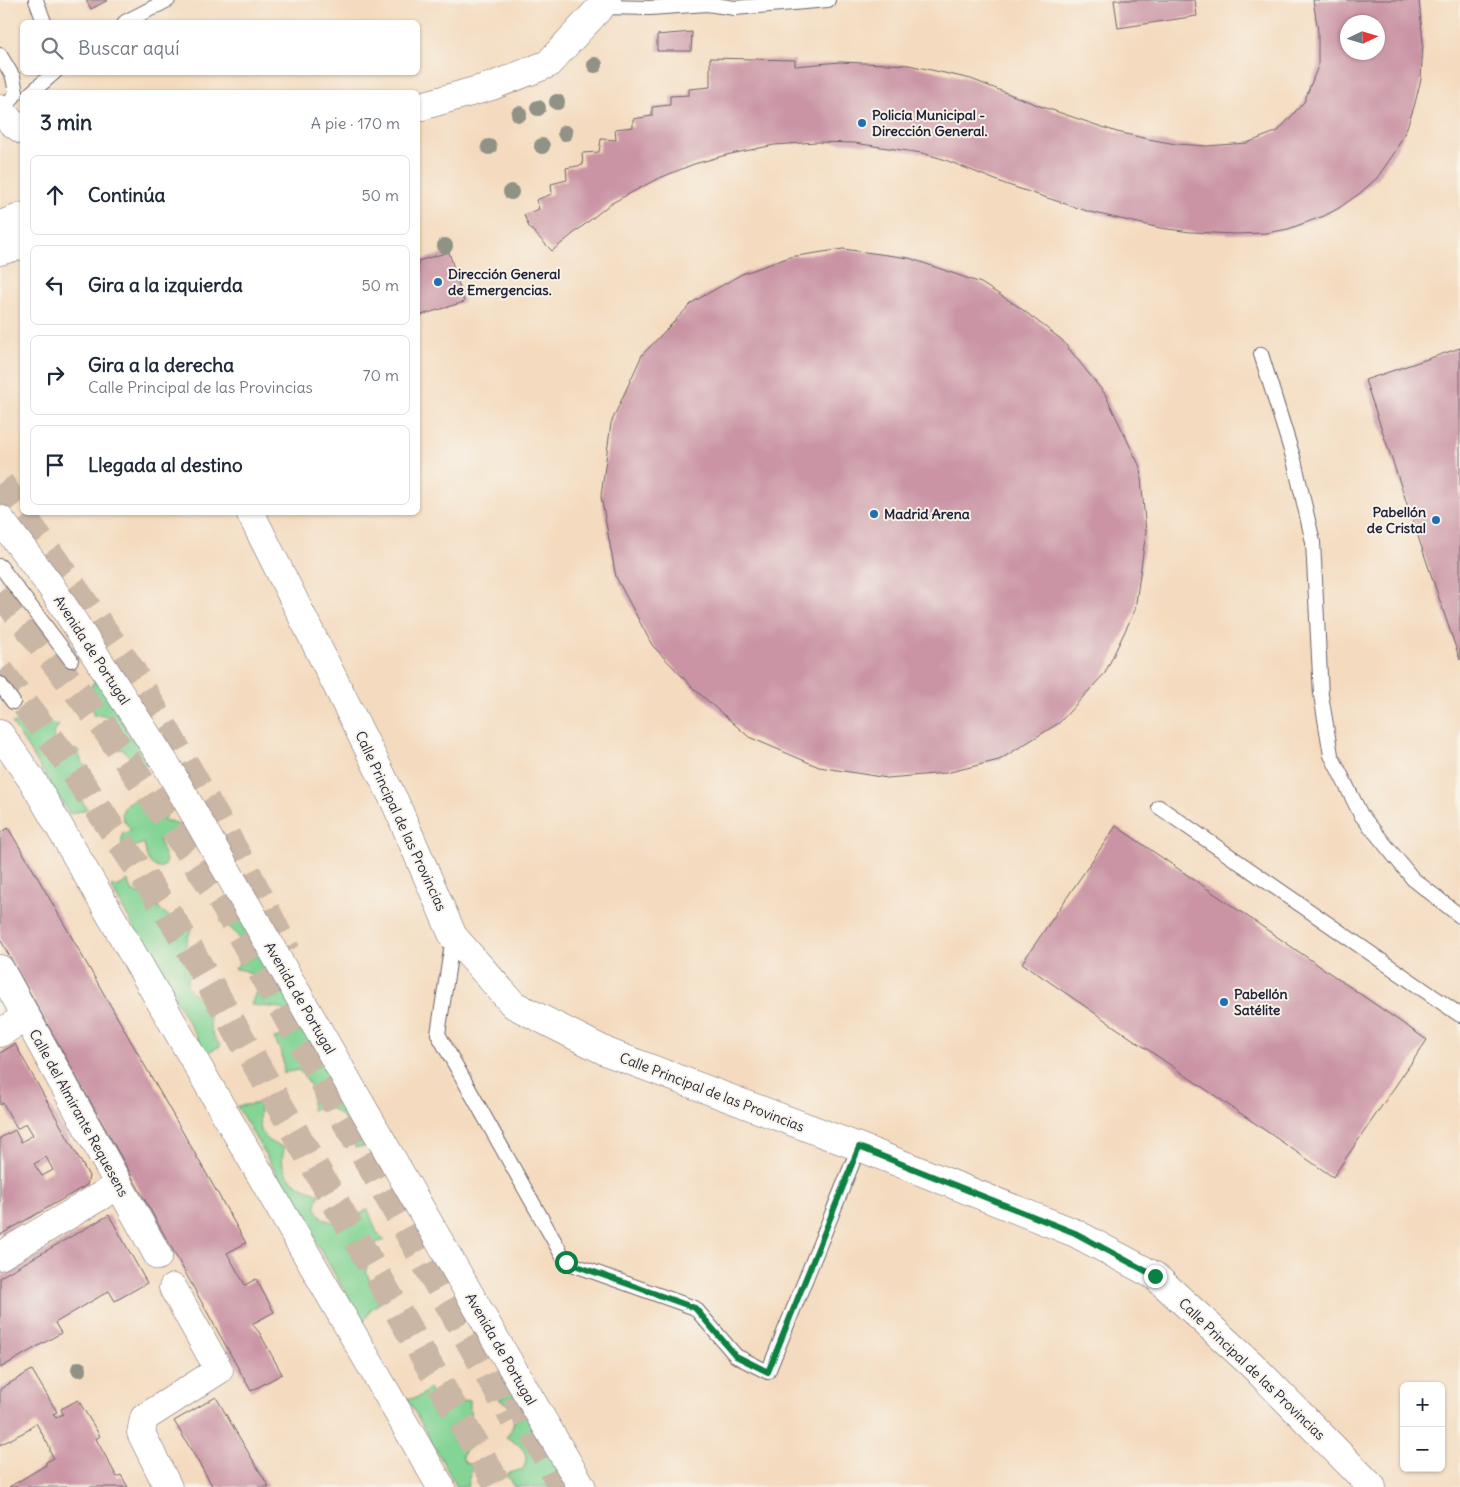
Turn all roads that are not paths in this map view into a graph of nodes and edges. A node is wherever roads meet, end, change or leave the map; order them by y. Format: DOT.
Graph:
graph roads {
  1 [pos="36,0"];
  2 [pos="168,0"];
  3 [pos="828,0"];
  4 [pos="603,2"];
  5 [pos="43,20"];
  6 [pos="129,20"];
  7 [pos="0,55"];
  8 [pos="49,75"];
  9 [pos="34,90"];
  10 [pos="420,106"];
  11 [pos="12,115"];
  12 [pos="20,218"];
  13 [pos="0,225"];
  14 [pos="20,245"];
  15 [pos="0,251"];
  16 [pos="1261,354"];
  17 [pos="252,515"];
  18 [pos="0,519"];
  19 [pos="0,566"];
  20 [pos="70,660"];
  21 [pos="0,684"];
  22 [pos="13,702"];
  23 [pos="0,734"];
  24 [pos="1159,807"];
  25 [pos="1460,916"];
  26 [pos="454,936"];
  27 [pos="0,969"];
  28 [pos="1460,1015"];
  29 [pos="26,1017"];
  30 [pos="0,1033"];
  31 [pos="859,1147"];
  32 [pos="119,1185"];
  33 [pos="0,1256"];
  34 [pos="158,1256"];
  35 [pos="173,1288"];
  36 [pos="1365,1484"];
  37 [pos="168,1487"];
  38 [pos="441,1487"];
  39 [pos="582,1487"];
  1 -- 5 [label="lane"];
  2 -- 6 [label="lane"];
  3 -- 4 [label="lane"];
  4 -- 10 [label="street"];
  7 -- 11 [label="lane"];
  8 -- 9 [label="lane"];
  12 -- 13 [label="street"];
  14 -- 15 [label="street"];
  16 -- 25 [label="lane"];
  17 -- 26 [label="street, Calle Principal de las Provincias"];
  18 -- 39 [label="street, Avenida de Portugal"];
  19 -- 20 [label="lane"];
  21 -- 22 [label="lane"];
  23 -- 38 [label="street"];
  24 -- 28 [label="lane"];
  26 -- 31 [label="street, Calle Principal de las Provincias"];
  26 -- 31 [label="lane"];
  27 -- 29 [label="street, Calle del Almirante Requesens"];
  29 -- 30 [label="street"];
  29 -- 32 [label="street, Calle del Almirante Requesens"];
  31 -- 36 [label="street, Calle Principal de las Provincias"];
  32 -- 33 [label="street"];
  32 -- 34 [label="street, Calle del Almirante Requesens"];
  35 -- 37 [label="street"];
}
